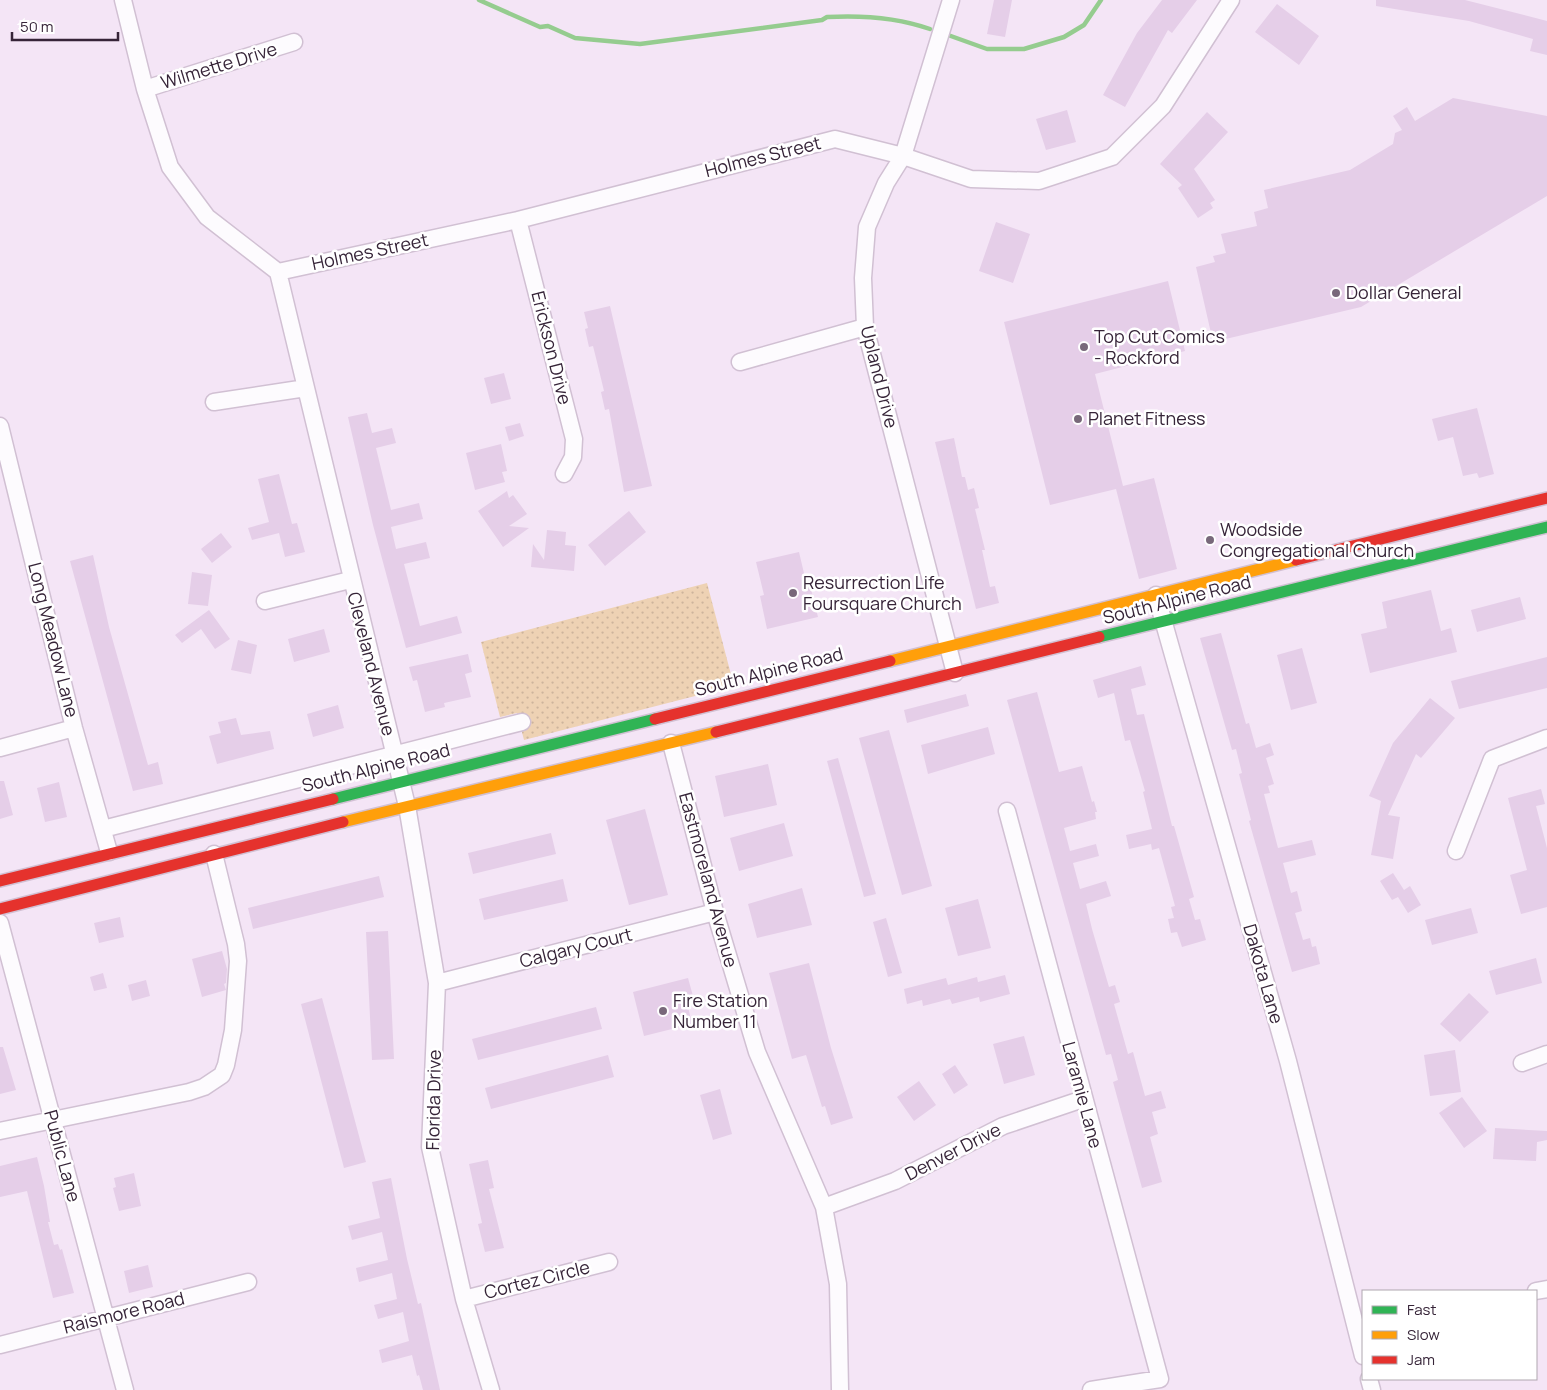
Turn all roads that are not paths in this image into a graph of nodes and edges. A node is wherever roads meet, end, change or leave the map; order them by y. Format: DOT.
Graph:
graph roads {
  1 [pos="123,0"];
  2 [pos="951,0"];
  3 [pos="1231,0"];
  4 [pos="294,42"];
  5 [pos="145,89"];
  6 [pos="902,156"];
  7 [pos="518,220"];
  8 [pos="278,272"];
  9 [pos="865,327"];
  10 [pos="740,362"];
  11 [pos="306,388"];
  12 [pos="214,402"];
  13 [pos="0,426"];
  14 [pos="564,474"];
  15 [pos="1547,498"];
  16 [pos="1547,526"];
  17 [pos="350,580"];
  18 [pos="1156,595"];
  19 [pos="265,601"];
  20 [pos="1163,621"];
  21 [pos="949,646"];
  22 [pos="955,673"];
  23 [pos="522,722"];
  24 [pos="74,728"];
  25 [pos="1547,738"];
  26 [pos="671,743"];
  27 [pos="0,748"];
  28 [pos="394,755"];
  29 [pos="400,780"];
  30 [pos="407,806"];
  31 [pos="1007,811"];
  32 [pos="102,829"];
  33 [pos="1456,851"];
  34 [pos="109,852"];
  35 [pos="214,854"];
  36 [pos="0,880"];
  37 [pos="0,909"];
  38 [pos="715,912"];
  39 [pos="0,923"];
  40 [pos="437,983"];
  41 [pos="1547,1054"];
  42 [pos="1522,1063"];
  43 [pos="1083,1099"];
  44 [pos="52,1119"];
  45 [pos="0,1131"];
  46 [pos="824,1207"];
  47 [pos="609,1262"];
  48 [pos="248,1282"];
  49 [pos="464,1299"];
  50 [pos="104,1318"];
  51 [pos="1361,1336"];
  52 [pos="0,1345"];
  53 [pos="125,1390"];
  54 [pos="491,1390"];
  55 [pos="841,1390"];
  56 [pos="1091,1390"];
  1 -- 5 [label="street"];
  2 -- 6 [label="street, Upland Drive"];
  3 -- 6 [label="street, Holmes Street"];
  4 -- 5 [label="street, Wilmette Drive"];
  5 -- 8 [label="street"];
  6 -- 7 [label="street, Holmes Street"];
  6 -- 9 [label="street, Upland Drive"];
  7 -- 8 [label="street, Holmes Street"];
  7 -- 14 [label="street, Erickson Drive"];
  8 -- 11 [label="street, Cleveland Avenue"];
  9 -- 10 [label="street"];
  9 -- 21 [label="street, Upland Drive"];
  11 -- 12 [label="street"];
  11 -- 17 [label="street, Cleveland Avenue"];
  13 -- 24 [label="street, Long Meadow Lane"];
  15 -- 18 [label="main road, South Alpine Road"];
  16 -- 20 [label="main road, South Alpine Road"];
  17 -- 19 [label="street, Cleveland Avenue"];
  17 -- 28 [label="street, Cleveland Avenue"];
  18 -- 20 [label="street, Dakota Lane"];
  18 -- 21 [label="main road, South Alpine Road"];
  20 -- 22 [label="main road, South Alpine Road"];
  20 -- 51 [label="street, Dakota Lane"];
  21 -- 22 [label="street, Upland Drive"];
  21 -- 29 [label="main road, South Alpine Road"];
  22 -- 26 [label="main road, South Alpine Road"];
  23 -- 28 [label="street"];
  24 -- 27 [label="street"];
  24 -- 32 [label="street, Long Meadow Lane"];
  25 -- 33 [label="street"];
  26 -- 30 [label="main road, South Alpine Road"];
  26 -- 38 [label="street, Eastmoreland Avenue"];
  28 -- 29 [label="street, Cleveland Avenue"];
  28 -- 32 [label="street"];
  29 -- 30 [label="street, Cleveland Avenue"];
  29 -- 34 [label="main road, South Alpine Road"];
  30 -- 35 [label="main road, South Alpine Road"];
  30 -- 40 [label="street, Florida Drive"];
  31 -- 43 [label="street, Laramie Lane"];
  32 -- 34 [label="street, Long Meadow Lane"];
  34 -- 36 [label="main road, South Alpine Road"];
  35 -- 37 [label="main road, South Alpine Road"];
  35 -- 44 [label="street"];
  38 -- 40 [label="street, Calgary Court"];
  38 -- 46 [label="street, Eastmoreland Avenue"];
  39 -- 44 [label="street, Public Lane"];
  40 -- 49 [label="street, Florida Drive"];
  41 -- 42 [label="street"];
  43 -- 46 [label="street, Denver Drive"];
  43 -- 56 [label="street, Laramie Lane"];
  44 -- 45 [label="street"];
  44 -- 50 [label="street, Public Lane"];
  46 -- 55 [label="street, Eastmoreland Avenue"];
  47 -- 49 [label="street, Cortez Circle"];
  48 -- 50 [label="street, Raismore Road"];
  49 -- 54 [label="street, Florida Drive"];
  50 -- 52 [label="street, Raismore Road"];
  50 -- 53 [label="street, Public Lane"];
}
